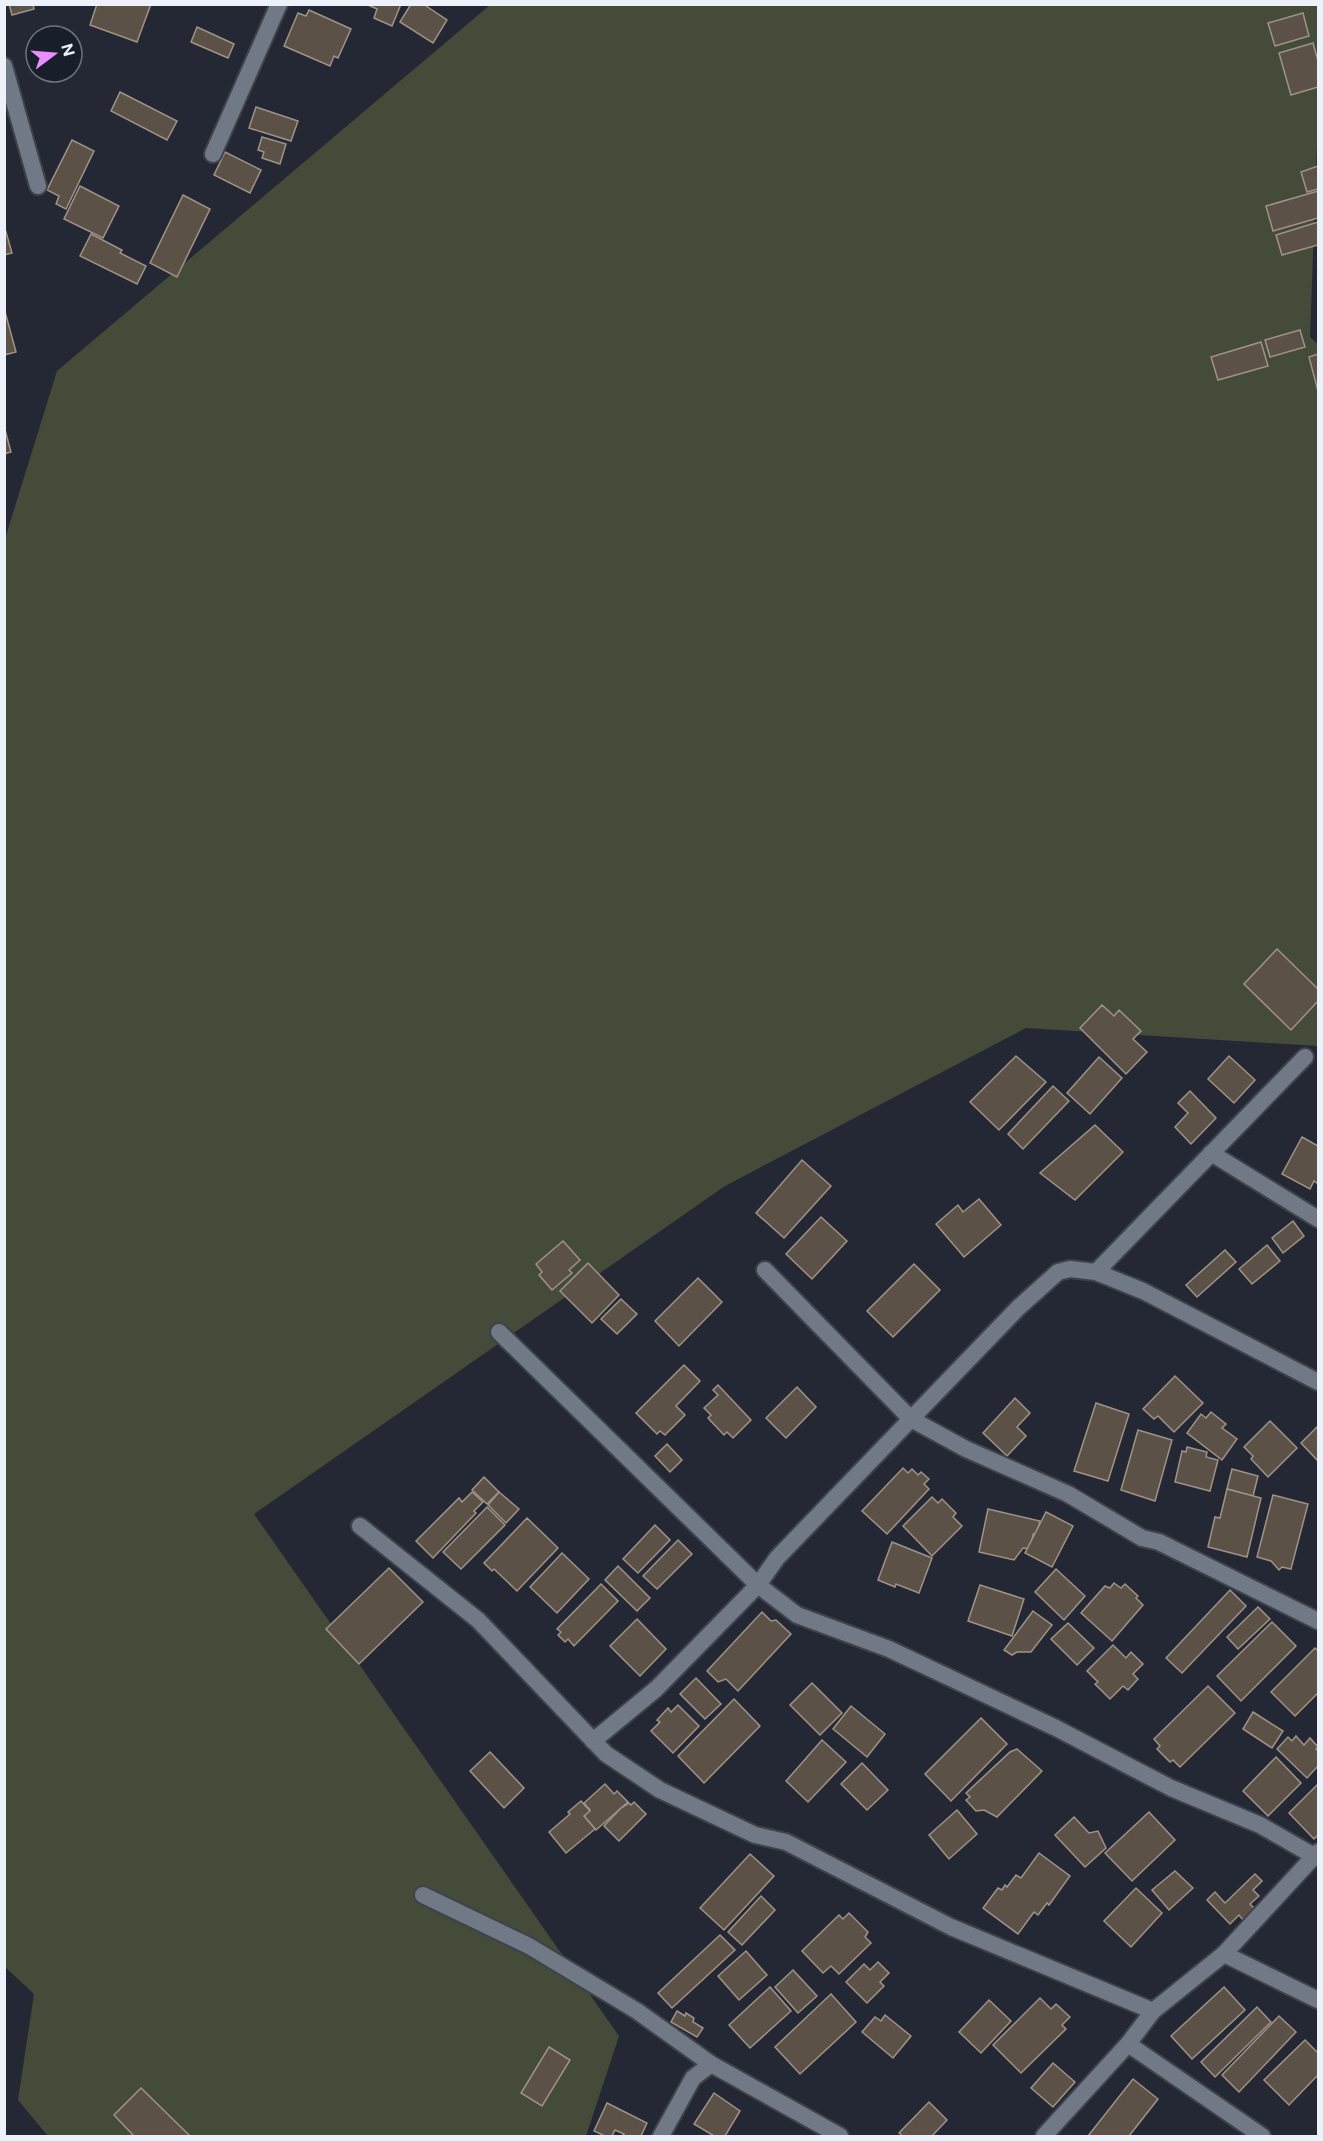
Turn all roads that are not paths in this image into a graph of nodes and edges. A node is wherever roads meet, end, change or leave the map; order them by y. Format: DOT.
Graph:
graph roads {
  1 [pos="279,4"];
  2 [pos="4,66"];
  3 [pos="213,154"];
  4 [pos="38,186"];
  5 [pos="1305,1057"];
  6 [pos="1211,1153"];
  7 [pos="1318,1219"];
  8 [pos="765,1270"];
  9 [pos="1096,1272"];
  10 [pos="499,1332"];
  11 [pos="1318,1382"];
  12 [pos="911,1419"];
  13 [pos="360,1526"];
  14 [pos="758,1585"];
  15 [pos="1318,1621"];
  16 [pos="593,1741"];
  17 [pos="1316,1854"];
  18 [pos="423,1895"];
  19 [pos="1224,1954"];
  20 [pos="1318,2000"];
  21 [pos="1154,2011"];
  22 [pos="1128,2044"];
  23 [pos="711,2064"];
  24 [pos="661,2136"];
  25 [pos="840,2136"];
  26 [pos="1044,2136"];
  27 [pos="1262,2136"];
  1 -- 3 [label="street"];
  2 -- 4 [label="street"];
  5 -- 6 [label="street"];
  6 -- 7 [label="street"];
  6 -- 9 [label="street"];
  8 -- 12 [label="street"];
  9 -- 11 [label="street"];
  9 -- 12 [label="street"];
  10 -- 14 [label="street"];
  12 -- 14 [label="street"];
  12 -- 15 [label="street"];
  13 -- 16 [label="street"];
  14 -- 16 [label="street"];
  14 -- 17 [label="street"];
  16 -- 21 [label="street"];
  17 -- 19 [label="street"];
  18 -- 23 [label="street"];
  19 -- 20 [label="street"];
  19 -- 21 [label="street"];
  21 -- 22 [label="street"];
  22 -- 26 [label="street"];
  22 -- 27 [label="street"];
  23 -- 24 [label="street"];
  23 -- 25 [label="street"];
}
